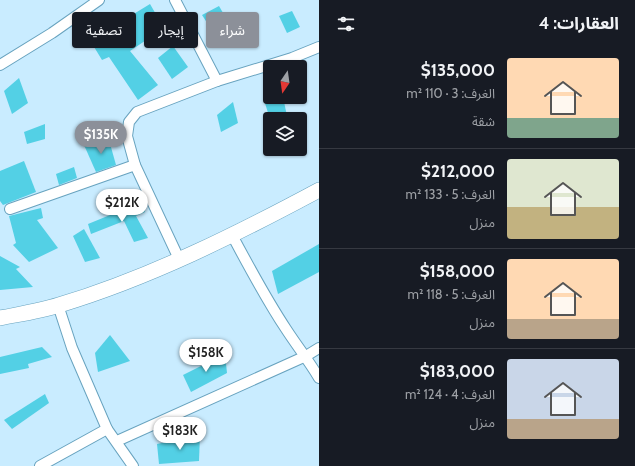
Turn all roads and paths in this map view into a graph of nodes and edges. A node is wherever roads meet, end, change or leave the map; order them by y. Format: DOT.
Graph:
graph roads {
  1 [pos="99,0"];
  2 [pos="174,0"];
  3 [pos="319,48"];
  4 [pos="0,65"];
  5 [pos="218,81"];
  6 [pos="135,165"];
  7 [pos="319,190"];
  8 [pos="10,209"];
  9 [pos="232,235"];
  10 [pos="179,259"];
  11 [pos="58,306"];
  12 [pos="0,318"];
  13 [pos="319,348"];
  14 [pos="306,356"];
  15 [pos="319,378"];
  16 [pos="107,429"];
  17 [pos="117,441"];
  18 [pos="40,466"];
  19 [pos="133,466"];
  1 -- 4 [label="street"];
  2 -- 5 [label="street"];
  3 -- 5 [label="street"];
  5 -- 6 [label="street"];
  6 -- 8 [label="street"];
  6 -- 10 [label="street"];
  7 -- 9 [label="main road"];
  9 -- 10 [label="main road"];
  9 -- 14 [label="street"];
  10 -- 11 [label="main road"];
  11 -- 12 [label="main road"];
  11 -- 16 [label="street"];
  13 -- 14 [label="street"];
  14 -- 15 [label="street"];
  14 -- 17 [label="street"];
  16 -- 17 [label="street"];
  16 -- 18 [label="street"];
  17 -- 19 [label="street"];
}
